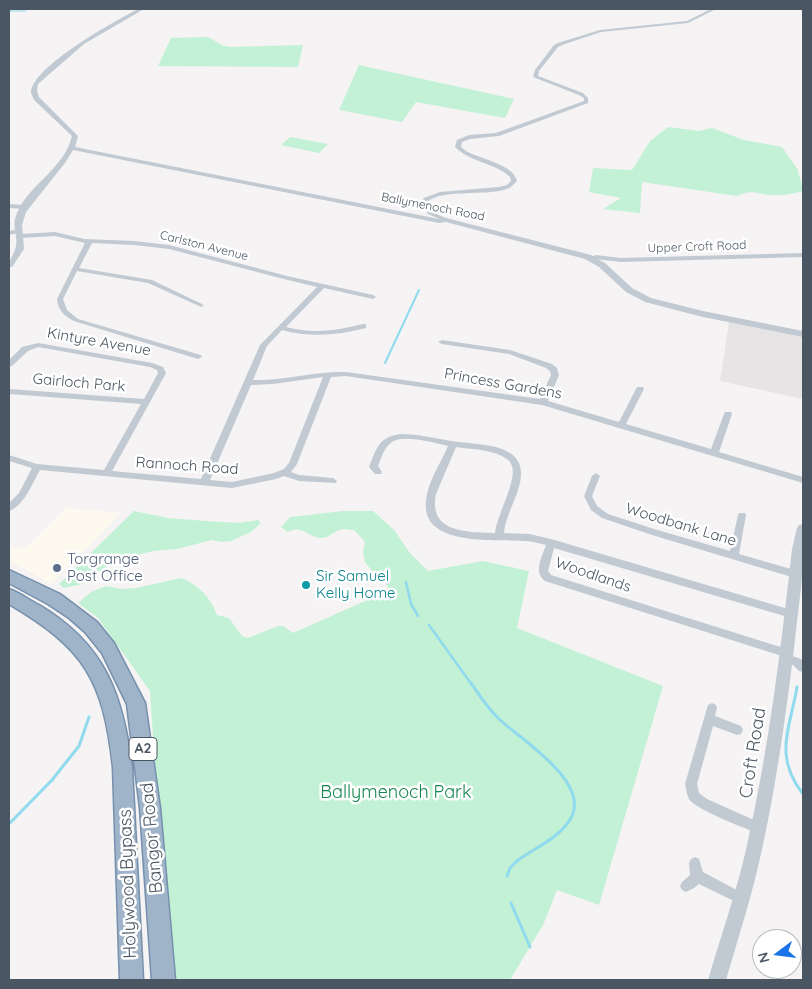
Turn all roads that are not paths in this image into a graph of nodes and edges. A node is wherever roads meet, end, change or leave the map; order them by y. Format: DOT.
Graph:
graph roads {
  1 [pos="141,9"];
  2 [pos="714,9"];
  3 [pos="72,148"];
  4 [pos="9,206"];
  5 [pos="25,207"];
  6 [pos="446,220"];
  7 [pos="9,233"];
  8 [pos="20,233"];
  9 [pos="89,242"];
  10 [pos="803,255"];
  11 [pos="592,258"];
  12 [pos="9,266"];
  13 [pos="75,269"];
  14 [pos="321,287"];
  15 [pos="372,297"];
  16 [pos="201,305"];
  17 [pos="363,326"];
  18 [pos="282,328"];
  19 [pos="803,334"];
  20 [pos="442,342"];
  21 [pos="198,357"];
  22 [pos="9,366"];
  23 [pos="328,374"];
  24 [pos="248,382"];
  25 [pos="640,389"];
  26 [pos="9,391"];
  27 [pos="146,402"];
  28 [pos="543,402"];
  29 [pos="728,414"];
  30 [pos="622,426"];
  31 [pos="453,444"];
  32 [pos="714,453"];
  33 [pos="9,458"];
  34 [pos="38,467"];
  35 [pos="378,472"];
  36 [pos="284,473"];
  37 [pos="106,474"];
  38 [pos="596,476"];
  39 [pos="803,480"];
  40 [pos="332,481"];
  41 [pos="204,483"];
  42 [pos="9,508"];
  43 [pos="742,515"];
  44 [pos="803,530"];
  45 [pos="499,536"];
  46 [pos="551,544"];
  47 [pos="734,556"];
  48 [pos="795,574"];
  49 [pos="9,576"];
  50 [pos="9,596"];
  51 [pos="791,614"];
  52 [pos="786,655"];
  53 [pos="803,668"];
  54 [pos="125,679"];
  55 [pos="106,689"];
  56 [pos="737,730"];
  57 [pos="759,828"];
  58 [pos="695,863"];
  59 [pos="697,876"];
  60 [pos="686,886"];
  61 [pos="742,899"];
  62 [pos="132,980"];
  63 [pos="164,980"];
  64 [pos="717,980"];
  1 -- 3 [label="street"];
  2 -- 6 [label="street"];
  3 -- 5 [label="street"];
  3 -- 6 [label="street, Ballymenoch Road"];
  4 -- 5 [label="street"];
  5 -- 8 [label="street"];
  6 -- 11 [label="street, Ballymenoch Road"];
  7 -- 8 [label="street"];
  8 -- 9 [label="street, Carlston Avenue"];
  8 -- 12 [label="street"];
  9 -- 13 [label="street"];
  9 -- 14 [label="street, Carlston Avenue"];
  10 -- 11 [label="street, Upper Croft Road"];
  11 -- 19 [label="street, Ballymenoch Road"];
  13 -- 16 [label="street"];
  13 -- 21 [label="street"];
  14 -- 15 [label="street, Carlston Avenue"];
  14 -- 18 [label="street"];
  17 -- 18 [label="street"];
  18 -- 24 [label="street"];
  20 -- 28 [label="street"];
  22 -- 27 [label="street, Kintyre Avenue"];
  23 -- 24 [label="street, Princess Gardens"];
  23 -- 28 [label="street, Princess Gardens"];
  23 -- 36 [label="street"];
  24 -- 41 [label="street"];
  25 -- 30 [label="street"];
  26 -- 27 [label="street, Gairloch Park"];
  27 -- 37 [label="street, Kintyre Avenue"];
  28 -- 30 [label="street, Princess Gardens"];
  29 -- 32 [label="street"];
  30 -- 32 [label="street, Princess Gardens"];
  31 -- 35 [label="street"];
  31 -- 45 [label="street"];
  31 -- 45 [label="street"];
  32 -- 39 [label="street, Princess Gardens"];
  33 -- 34 [label="street, Rannoch Road"];
  34 -- 37 [label="street, Rannoch Road"];
  34 -- 42 [label="street"];
  36 -- 40 [label="street"];
  36 -- 41 [label="street, Rannoch Road"];
  37 -- 41 [label="street, Rannoch Road"];
  38 -- 47 [label="street, Woodbank Lane"];
  43 -- 47 [label="street"];
  44 -- 48 [label="street, Croft Road"];
  45 -- 46 [label="street"];
  46 -- 51 [label="street, Woodlands"];
  46 -- 52 [label="street, Woodlands"];
  47 -- 48 [label="street, Woodbank Lane"];
  48 -- 51 [label="street, Croft Road"];
  49 -- 54 [label="highway, Bangor Road / A2"];
  50 -- 55 [label="highway, Holywood Bypass / A2"];
  51 -- 52 [label="street, Croft Road"];
  52 -- 53 [label="street"];
  52 -- 57 [label="street, Croft Road"];
  54 -- 55 [label="highway"];
  54 -- 63 [label="highway, Bangor Road / A2"];
  55 -- 62 [label="highway, Holywood Bypass / A2"];
  56 -- 57 [label="street"];
  57 -- 61 [label="street, Croft Road"];
  58 -- 59 [label="street"];
  59 -- 60 [label="street"];
  59 -- 61 [label="street"];
  61 -- 64 [label="street, Croft Road"];
}
